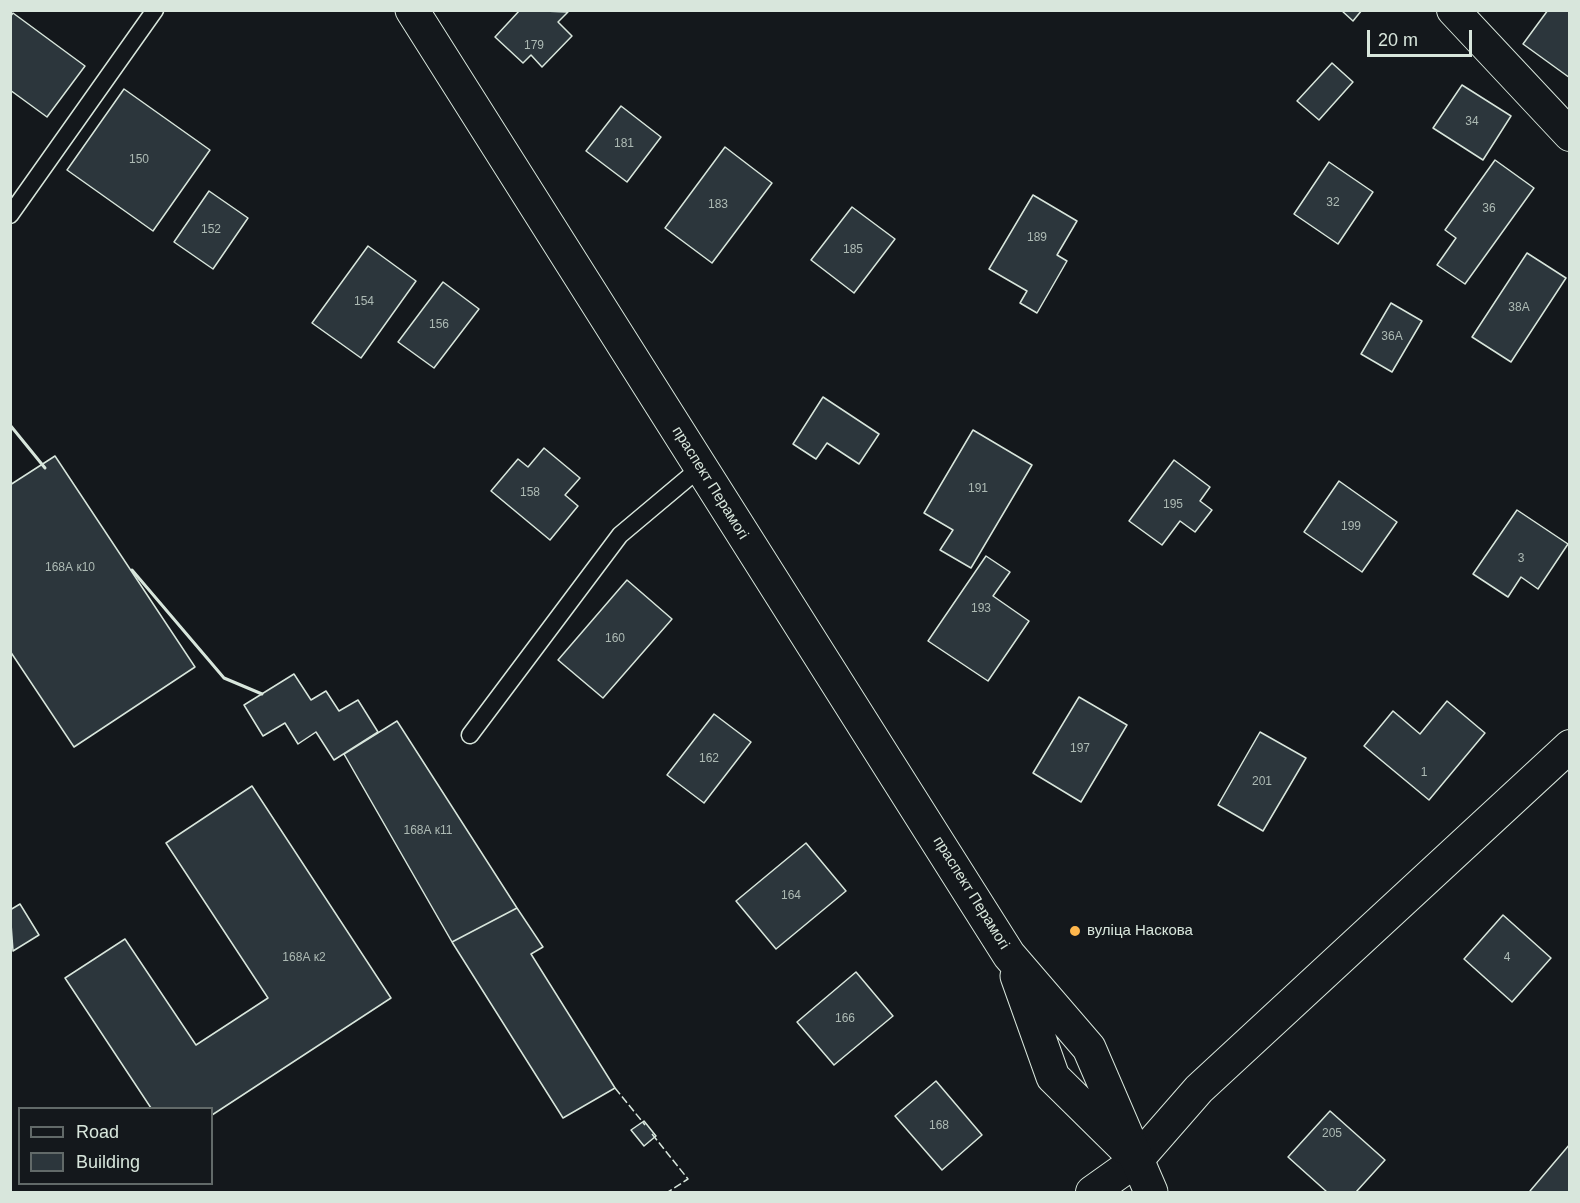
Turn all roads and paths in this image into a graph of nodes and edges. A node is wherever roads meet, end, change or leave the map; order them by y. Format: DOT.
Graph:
graph roads {
  1 [pos="155,10"];
  2 [pos="412,10"];
  3 [pos="1453,10"];
  4 [pos="1569,135"];
  5 [pos="10,215"];
  6 [pos="701,467"];
  7 [pos="470,735"];
  8 [pos="1569,746"];
  9 [pos="1009,955"];
  10 [pos="1137,1160"];
  11 [pos="1092,1192"];
  12 [pos="1151,1192"];
  13 [pos="1166,1192"];
  1 -- 5 [label="lane"];
  2 -- 6 [label="main road, праспект Перамогі"];
  3 -- 4 [label="street"];
  6 -- 7 [label="lane"];
  6 -- 9 [label="main road, праспект Перамогі"];
  8 -- 10 [label="street"];
  9 -- 10 [label="main road, праспект Перамогі"];
  9 -- 10 [label="main road, праспект Перамогі"];
  10 -- 11 [label="street"];
  10 -- 12 [label="main road, праспект Перамогі"];
  10 -- 13 [label="main road, праспект Перамогі"];
}
